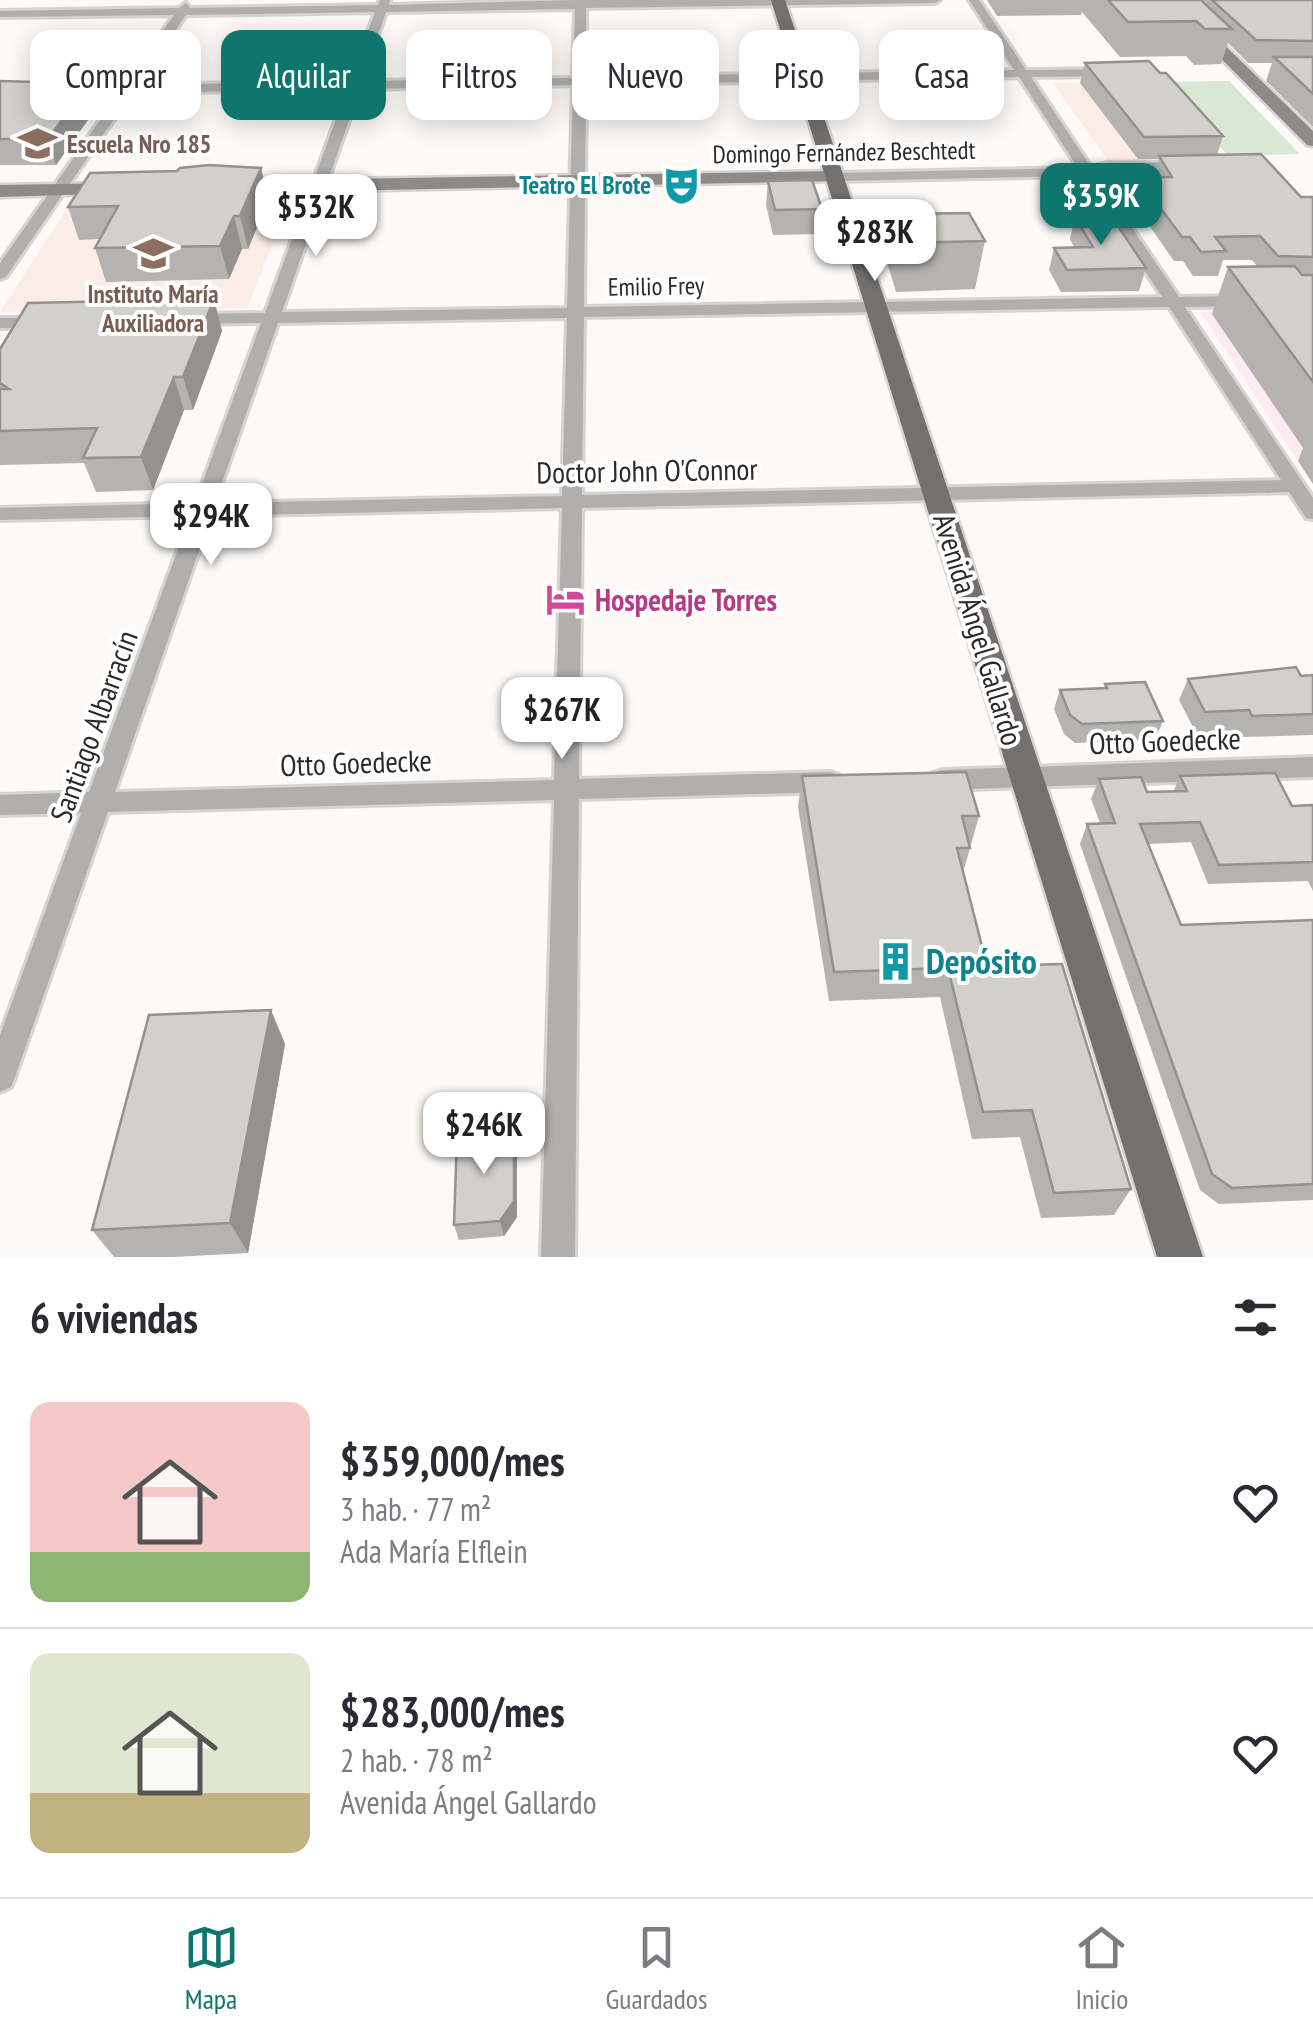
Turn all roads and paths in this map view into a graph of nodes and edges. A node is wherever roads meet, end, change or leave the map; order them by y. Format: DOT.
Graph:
graph roads {
  1 [pos="190,0"];
  2 [pos="935,0"];
  3 [pos="974,0"];
  4 [pos="1170,0"];
  5 [pos="779,2"];
  6 [pos="581,4"];
  7 [pos="383,5"];
  8 [pos="182,12"];
  9 [pos="0,14"];
  10 [pos="169,30"];
  11 [pos="374,30"];
  12 [pos="580,30"];
  13 [pos="788,30"];
  14 [pos="1128,72"];
  15 [pos="1024,74"];
  16 [pos="859,78"];
  17 [pos="572,82"];
  18 [pos="386,85"];
  19 [pos="107,120"];
  20 [pos="342,120"];
  21 [pos="579,120"];
  22 [pos="817,120"];
  23 [pos="1313,141"];
  24 [pos="1090,172"];
  25 [pos="836,177"];
  26 [pos="579,182"];
  27 [pos="319,185"];
  28 [pos="210,187"];
  29 [pos="134,188"];
  30 [pos="58,190"];
  31 [pos="0,191"];
  32 [pos="0,274"];
  33 [pos="1272,300"];
  34 [pos="1176,304"];
  35 [pos="878,307"];
  36 [pos="575,312"];
  37 [pos="270,318"];
  38 [pos="174,320"];
  39 [pos="58,322"];
  40 [pos="0,324"];
  41 [pos="1296,486"];
  42 [pos="937,494"];
  43 [pos="570,502"];
  44 [pos="204,509"];
  45 [pos="1313,513"];
  46 [pos="0,514"];
  47 [pos="1313,767"];
  48 [pos="1025,778"];
  49 [pos="926,780"];
  50 [pos="846,782"];
  51 [pos="568,789"];
  52 [pos="101,802"];
  53 [pos="0,805"];
  54 [pos="0,1077"];
  55 [pos="558,1257"];
  56 [pos="1180,1257"];
  1 -- 8 [label="street"];
  2 -- 5 [label="street"];
  3 -- 15 [label="street"];
  4 -- 23 [label="street"];
  5 -- 6 [label="street"];
  5 -- 13 [label="main road, Avenida Ángel Gallardo"];
  6 -- 7 [label="street"];
  6 -- 12 [label="street"];
  7 -- 8 [label="street"];
  7 -- 11 [label="street, Santiago Albarracín"];
  8 -- 9 [label="street"];
  8 -- 10 [label="street"];
  14 -- 15 [label="street"];
  15 -- 16 [label="street"];
  15 -- 24 [label="street"];
  17 -- 18 [label="street"];
  19 -- 30 [label="street"];
  20 -- 27 [label="street, Santiago Albarracín"];
  21 -- 26 [label="street"];
  22 -- 25 [label="main road, Avenida Ángel Gallardo"];
  24 -- 24 [label="street, Domingo Fernández Beschtedt"];
  24 -- 25 [label="street, Domingo Fernández Beschtedt"];
  24 -- 34 [label="street"];
  25 -- 26 [label="street, Domingo Fernández Beschtedt"];
  25 -- 35 [label="main road, Avenida Ángel Gallardo"];
  26 -- 27 [label="street, Domingo Fernández Beschtedt"];
  26 -- 36 [label="street"];
  27 -- 28 [label="street, Domingo Fernández Beschtedt"];
  27 -- 37 [label="street, Santiago Albarracín"];
  29 -- 30 [label="street"];
  30 -- 31 [label="street"];
  30 -- 32 [label="street"];
  33 -- 34 [label="street, Emilio Frey"];
  34 -- 35 [label="street, Emilio Frey"];
  34 -- 41 [label="street"];
  35 -- 36 [label="street, Emilio Frey"];
  35 -- 42 [label="main road, Avenida Ángel Gallardo"];
  36 -- 37 [label="street, Emilio Frey"];
  36 -- 43 [label="street"];
  37 -- 38 [label="street, Emilio Frey"];
  37 -- 44 [label="street, Santiago Albarracín"];
  39 -- 40 [label="street"];
  41 -- 42 [label="street, Doctor John O'Connor"];
  41 -- 45 [label="street"];
  42 -- 43 [label="street, Doctor John O'Connor"];
  42 -- 48 [label="main road, Avenida Ángel Gallardo"];
  43 -- 44 [label="street, Doctor John O'Connor"];
  43 -- 51 [label="street"];
  44 -- 46 [label="street, Doctor John O'Connor"];
  44 -- 52 [label="street, Santiago Albarracín"];
  47 -- 48 [label="street, Otto Goedecke"];
  48 -- 49 [label="street, Otto Goedecke"];
  48 -- 56 [label="main road, Avenida Ángel Gallardo"];
  50 -- 51 [label="street, Otto Goedecke"];
  51 -- 52 [label="street, Otto Goedecke"];
  51 -- 55 [label="street"];
  52 -- 53 [label="street, Otto Goedecke"];
  52 -- 54 [label="street, Santiago Albarracín"];
}
